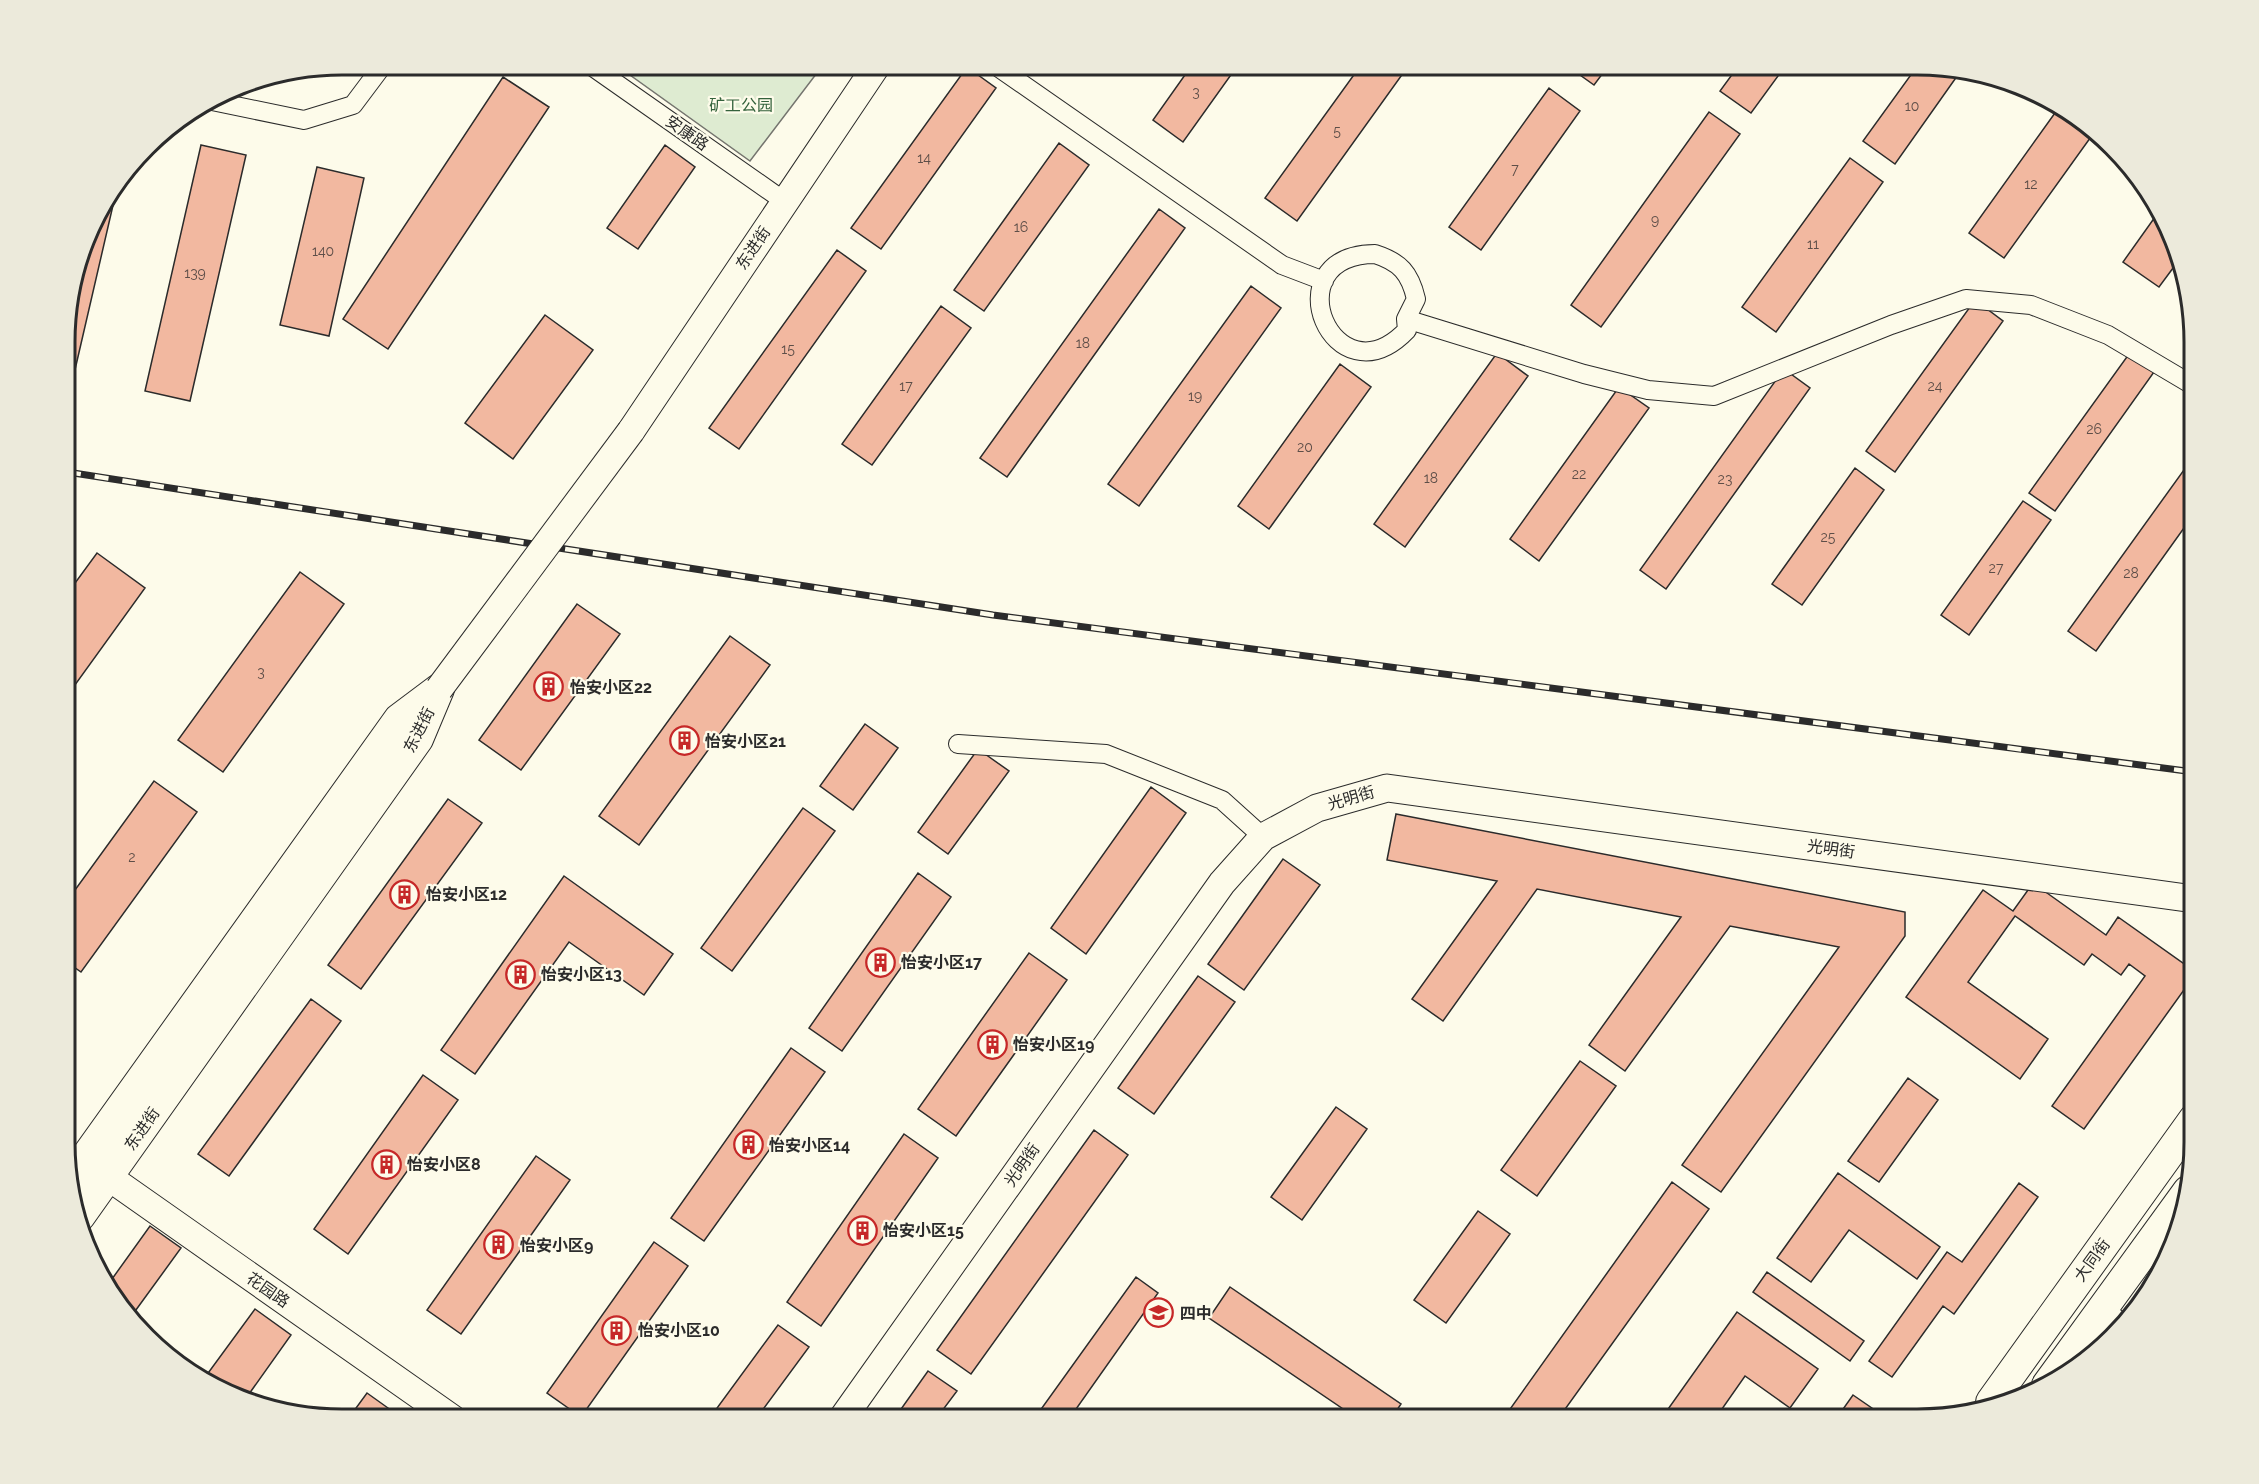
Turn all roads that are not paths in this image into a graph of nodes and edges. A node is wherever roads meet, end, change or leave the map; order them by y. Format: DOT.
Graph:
graph roads {
  1 [pos="375,75"];
  2 [pos="606,75"];
  3 [pos="869,75"];
  4 [pos="1012,75"];
  5 [pos="223,103"];
  6 [pos="784,201"];
  7 [pos="1324,281"];
  8 [pos="1406,319"];
  9 [pos="2184,380"];
  10 [pos="439,689"];
  11 [pos="958,744"];
  12 [pos="1263,837"];
  13 [pos="2184,898"];
  14 [pos="2184,1133"];
  15 [pos="77,1170"];
  16 [pos="76,1171"];
  17 [pos="108,1177"];
  18 [pos="84,1211"];
  19 [pos="2174,1213"];
  20 [pos="2109,1319"];
  21 [pos="2070,1361"];
  22 [pos="1994,1398"];
  23 [pos="439,1409"];
  24 [pos="849,1409"];
  1 -- 5 [label="street"];
  2 -- 6 [label="street, 安康路"];
  3 -- 6 [label="main road, 东进街"];
  4 -- 7 [label="street"];
  6 -- 10 [label="main road, 东进街, bridge"];
  7 -- 8 [label="street"];
  7 -- 8 [label="street"];
  8 -- 9 [label="street"];
  10 -- 15 [label="main road, 东进街"];
  10 -- 17 [label="main road, 东进街"];
  11 -- 12 [label="street"];
  12 -- 13 [label="main road, 光明街"];
  12 -- 24 [label="main road, 光明街"];
  14 -- 22 [label="main road, 大同街"];
  16 -- 17 [label="main road, 花园路"];
  17 -- 18 [label="main road, 东进街"];
  17 -- 23 [label="main road, 花园路"];
  19 -- 20 [label="main road"];
  20 -- 21 [label="main road"];
}
